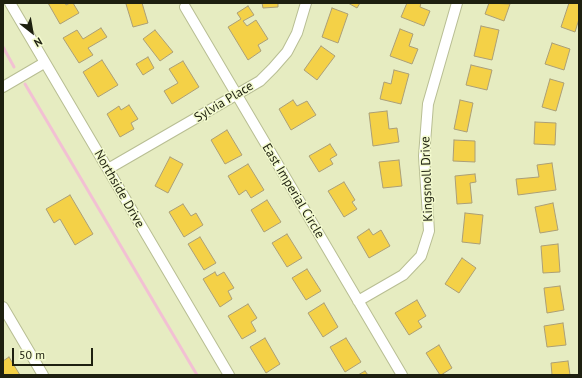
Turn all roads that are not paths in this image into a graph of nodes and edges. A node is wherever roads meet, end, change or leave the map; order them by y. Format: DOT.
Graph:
graph roads {
  1 [pos="10,3"];
  2 [pos="306,3"];
  3 [pos="457,3"];
  4 [pos="185,7"];
  5 [pos="44,63"];
  6 [pos="3,87"];
  7 [pos="236,94"];
  8 [pos="108,169"];
  9 [pos="358,301"];
  10 [pos="3,307"];
  11 [pos="43,375"];
  12 [pos="228,375"];
  13 [pos="402,375"];
  1 -- 5 [label="street, Northside Drive"];
  2 -- 7 [label="street, Sylvia Place"];
  3 -- 9 [label="street, Kingsnoll Drive"];
  4 -- 7 [label="street, East Imperial Circle"];
  5 -- 6 [label="street"];
  5 -- 8 [label="street, Northside Drive"];
  7 -- 8 [label="street, Sylvia Place"];
  7 -- 9 [label="street, East Imperial Circle"];
  8 -- 12 [label="street, Northside Drive"];
  9 -- 13 [label="street, East Imperial Circle"];
  10 -- 11 [label="street"];
}
